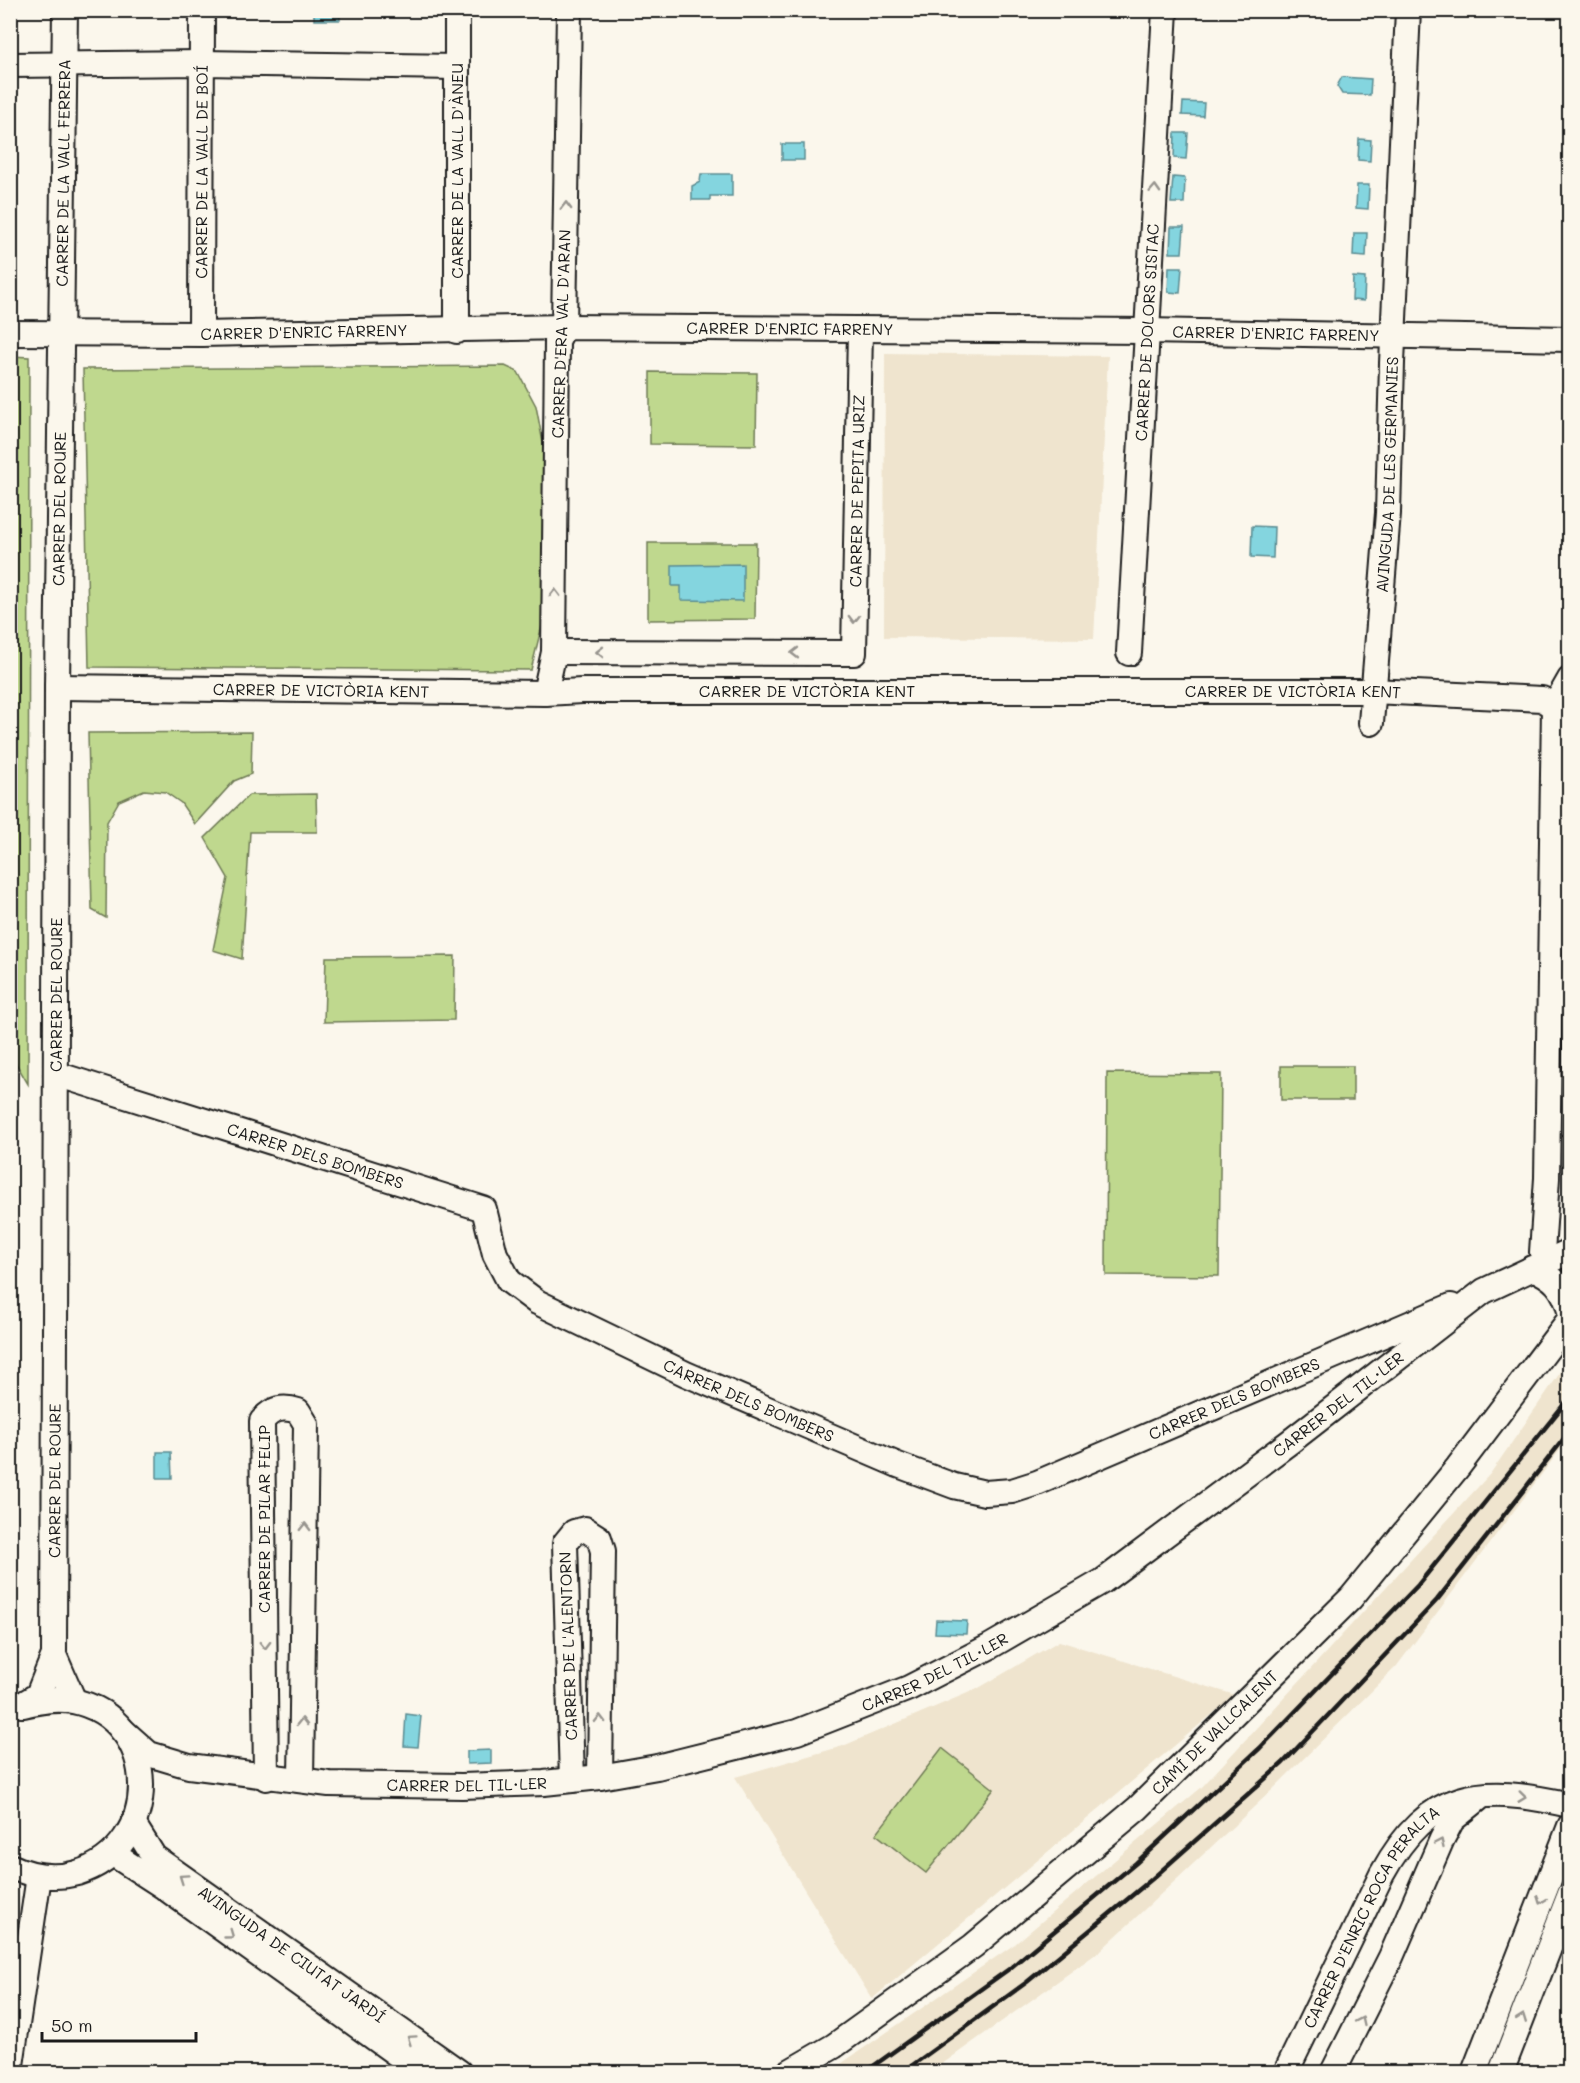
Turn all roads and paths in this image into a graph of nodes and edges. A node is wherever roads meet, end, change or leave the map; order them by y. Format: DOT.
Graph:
graph roads {
  1 [pos="65,10"];
  2 [pos="202,10"];
  3 [pos="457,10"];
  4 [pos="1165,10"];
  5 [pos="1408,10"];
  6 [pos="569,14"];
  7 [pos="203,63"];
  8 [pos="10,65"];
  9 [pos="65,65"];
  10 [pos="457,67"];
  11 [pos="564,327"];
  12 [pos="860,330"];
  13 [pos="457,331"];
  14 [pos="1146,331"];
  15 [pos="10,333"];
  16 [pos="62,334"];
  17 [pos="201,334"];
  18 [pos="1394,335"];
  19 [pos="1569,339"];
  20 [pos="554,652"];
  21 [pos="1129,653"];
  22 [pos="1569,679"];
  23 [pos="57,687"];
  24 [pos="1372,692"];
  25 [pos="545,693"];
  26 [pos="1554,707"];
  27 [pos="1371,723"];
  28 [pos="56,1074"];
  29 [pos="1547,1178"];
  30 [pos="1569,1243"];
  31 [pos="1569,1251"];
  32 [pos="1538,1266"];
  33 [pos="1493,1286"];
  34 [pos="1569,1311"];
  35 [pos="1569,1319"];
  36 [pos="54,1655"];
  37 [pos="74,1701"];
  38 [pos="16,1708"];
  39 [pos="122,1730"];
  40 [pos="189,1766"];
  41 [pos="600,1777"];
  42 [pos="267,1778"];
  43 [pos="301,1780"];
  44 [pos="572,1780"];
  45 [pos="1485,1795"];
  46 [pos="142,1796"];
  47 [pos="1569,1805"];
  48 [pos="135,1825"];
  49 [pos="1569,1826"];
  50 [pos="113,1854"];
  51 [pos="10,1866"];
  52 [pos="39,1876"];
  53 [pos="1569,1894"];
  54 [pos="10,2072"];
  55 [pos="422,2073"];
  56 [pos="459,2073"];
  57 [pos="789,2073"];
  58 [pos="1286,2073"];
  59 [pos="1333,2073"];
  60 [pos="1474,2073"];
  61 [pos="1501,2073"];
  1 -- 9 [label="street, CARRER DE LA VALL FERRERA"];
  2 -- 7 [label="street, CARRER DE LA VALL DE BOÍ"];
  3 -- 10 [label="street, CARRER DE LA VALL D'ÀNEU"];
  14 -- 4 [label="street, CARRER DE DOLORS SISTAC, one-way"];
  5 -- 18 [label="street, AVINGUDA DE LES GERMANIES"];
  11 -- 6 [label="street, CARRER D'ERA VAL D'ARAN, one-way"];
  7 -- 9 [label="street"];
  7 -- 10 [label="street"];
  7 -- 17 [label="street, CARRER DE LA VALL DE BOÍ"];
  8 -- 9 [label="street"];
  9 -- 16 [label="street, CARRER DE LA VALL FERRERA"];
  10 -- 13 [label="street, CARRER DE LA VALL D'ÀNEU"];
  11 -- 12 [label="street, CARRER D'ENRIC FARRENY"];
  11 -- 13 [label="street, CARRER D'ENRIC FARRENY"];
  20 -- 11 [label="street, CARRER D'ERA VAL D'ARAN, one-way"];
  12 -- 14 [label="street, CARRER D'ENRIC FARRENY"];
  12 -- 20 [label="street, CARRER DE PEPITA URIZ, one-way"];
  13 -- 17 [label="street, CARRER D'ENRIC FARRENY"];
  14 -- 18 [label="street, CARRER D'ENRIC FARRENY"];
  14 -- 21 [label="street, CARRER DE DOLORS SISTAC"];
  15 -- 16 [label="street, CARRER D'ENRIC FARRENY"];
  16 -- 17 [label="street, CARRER D'ENRIC FARRENY"];
  16 -- 23 [label="street, CARRER DEL ROURE"];
  18 -- 19 [label="street, CARRER D'ENRIC FARRENY"];
  18 -- 24 [label="street, AVINGUDA DE LES GERMANIES"];
  20 -- 25 [label="street, CARRER D'ERA VAL D'ARAN"];
  22 -- 26 [label="street"];
  23 -- 25 [label="street, CARRER DE VICTÒRIA KENT"];
  23 -- 28 [label="street, CARRER DEL ROURE"];
  24 -- 25 [label="street, CARRER DE VICTÒRIA KENT"];
  24 -- 26 [label="street, CARRER DE VICTÒRIA KENT"];
  24 -- 27 [label="street, AVINGUDA DE LES GERMANIES"];
  26 -- 29 [label="street"];
  28 -- 33 [label="street, CARRER DELS BOMBERS"];
  28 -- 36 [label="street, CARRER DEL ROURE"];
  29 -- 30 [label="street"];
  29 -- 32 [label="street"];
  29 -- 33 [label="street"];
  31 -- 32 [label="street, CARRER DEL TIL·LER"];
  32 -- 33 [label="street, CARRER DEL TIL·LER"];
  32 -- 34 [label="street"];
  33 -- 41 [label="street, CARRER DEL TIL·LER"];
  35 -- 57 [label="street, CAMÍ DE VALLCALENT"];
  36 -- 37 [label="street, CARRER DEL ROURE"];
  36 -- 38 [label="street, CARRER DEL ROURE"];
  37 -- 38 [label="street"];
  37 -- 39 [label="street, CARRER DEL TIL·LER"];
  39 -- 40 [label="street, CARRER DEL TIL·LER"];
  39 -- 46 [label="street"];
  40 -- 42 [label="street, CARRER DEL TIL·LER"];
  40 -- 46 [label="street"];
  41 -- 44 [label="street, CARRER DEL TIL·LER"];
  41 -- 44 [label="street, CARRER DE L'ALENTORN, one-way"];
  42 -- 43 [label="street, CARRER DEL TIL·LER"];
  43 -- 42 [label="street, CARRER DE PILAR FELIP, one-way"];
  43 -- 44 [label="street, CARRER DEL TIL·LER"];
  45 -- 47 [label="street, CARRER D'ENRIC ROCA PERALTA, one-way"];
  45 -- 58 [label="street, CARRER D'ENRIC ROCA PERALTA"];
  59 -- 45 [label="street, CARRER D'ENRIC ROCA PERALTA, one-way"];
  46 -- 48 [label="street"];
  48 -- 50 [label="street"];
  56 -- 48 [label="street, AVINGUDA DE CIUTAT JARDÍ, one-way"];
  49 -- 60 [label="street, one-way"];
  50 -- 52 [label="street"];
  50 -- 55 [label="street, AVINGUDA DE CIUTAT JARDÍ, one-way"];
  51 -- 52 [label="street"];
  52 -- 54 [label="street"];
  61 -- 53 [label="street, one-way"];
}
